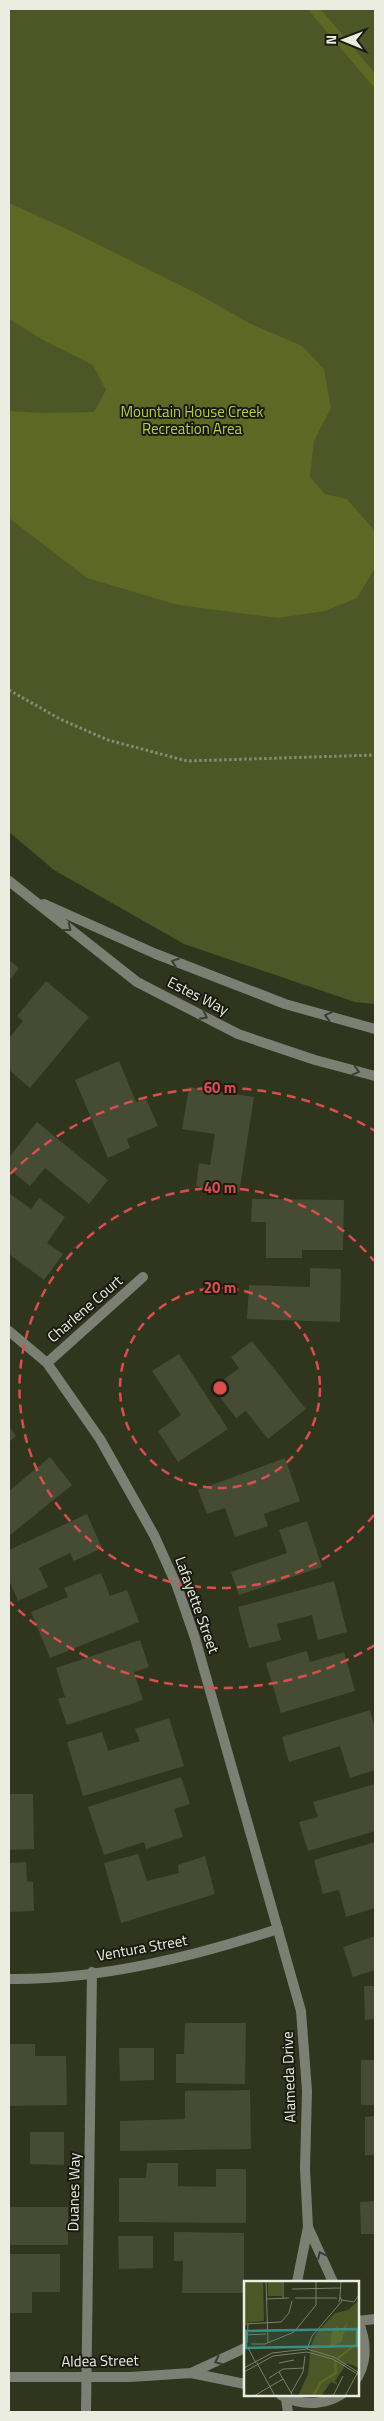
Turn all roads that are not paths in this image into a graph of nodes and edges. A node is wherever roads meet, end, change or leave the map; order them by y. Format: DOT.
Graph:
graph roads {
  1 [pos="9,881"];
  2 [pos="30,898"];
  3 [pos="375,1029"];
  4 [pos="375,1076"];
  5 [pos="143,1277"];
  6 [pos="9,1331"];
  7 [pos="47,1362"];
  8 [pos="278,1930"];
  9 [pos="92,1972"];
  10 [pos="9,1979"];
  11 [pos="308,2227"];
  12 [pos="297,2281"];
  13 [pos="333,2281"];
  14 [pos="375,2319"];
  15 [pos="359,2321"];
  16 [pos="359,2322"];
  17 [pos="244,2348"];
  18 [pos="191,2373"];
  19 [pos="86,2376"];
  20 [pos="9,2377"];
  21 [pos="368,2381"];
  22 [pos="244,2384"];
  23 [pos="283,2397"];
  24 [pos="337,2409"];
  25 [pos="86,2412"];
  26 [pos="288,2412"];
  1 -- 2 [label="street, Estes Way"];
  3 -- 2 [label="street, Estes Way, one-way"];
  2 -- 4 [label="street, Estes Way, one-way"];
  5 -- 7 [label="street, Charlene Court"];
  6 -- 7 [label="street, Lafayette Street"];
  7 -- 8 [label="street, Lafayette Street"];
  8 -- 9 [label="street, Ventura Street"];
  8 -- 11 [label="street, Alameda Drive"];
  9 -- 10 [label="street, Ventura Street"];
  9 -- 19 [label="street, Duanes Way"];
  11 -- 12 [label="street, Alameda Drive"];
  13 -- 11 [label="street, Alameda Drive, one-way"];
  14 -- 15 [label="street"];
  16 -- 21 [label="street"];
  17 -- 18 [label="street, Aldea Street, one-way"];
  18 -- 19 [label="street, Aldea Street"];
  18 -- 22 [label="street, Aldea Street"];
  19 -- 20 [label="street, Aldea Street"];
  19 -- 25 [label="street, Duanes Way"];
  23 -- 24 [label="street"];
  23 -- 26 [label="street"];
}
